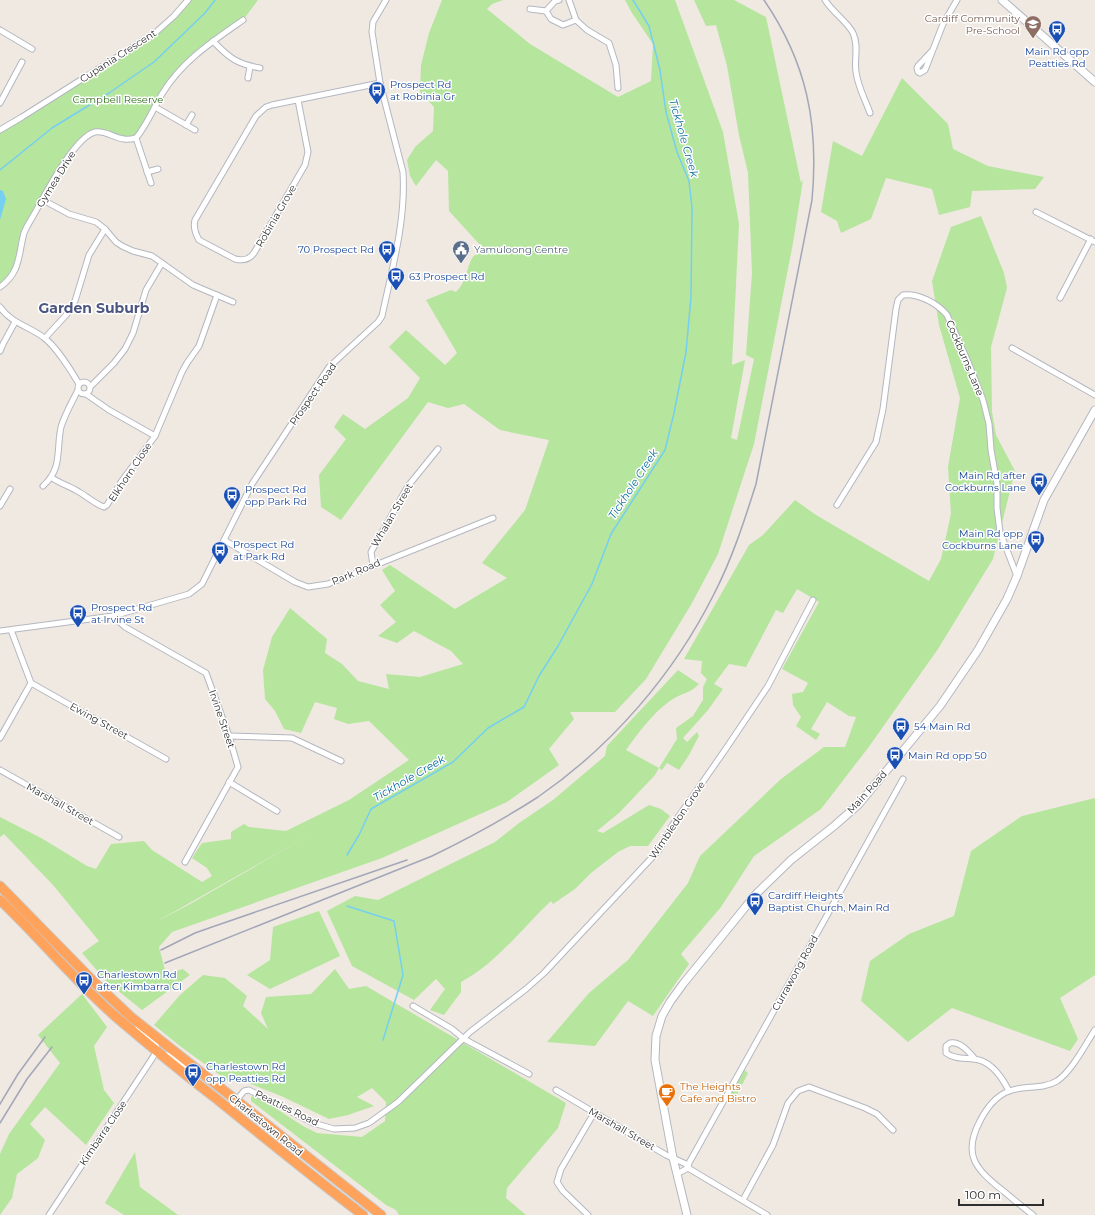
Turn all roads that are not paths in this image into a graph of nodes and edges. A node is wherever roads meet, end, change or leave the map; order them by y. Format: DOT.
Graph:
graph roads {
  1 [pos="188,0"];
  2 [pos="386,0"];
  3 [pos="559,0"];
  4 [pos="569,0"];
  5 [pos="825,0"];
  6 [pos="957,0"];
  7 [pos="1002,0"];
  8 [pos="530,9"];
  9 [pos="546,11"];
  10 [pos="243,20"];
  11 [pos="576,20"];
  12 [pos="0,30"];
  13 [pos="213,41"];
  14 [pos="32,49"];
  15 [pos="932,51"];
  16 [pos="22,62"];
  17 [pos="250,66"];
  18 [pos="260,68"];
  19 [pos="248,78"];
  20 [pos="1095,82"];
  21 [pos="380,83"];
  22 [pos="618,88"];
  23 [pos="298,100"];
  24 [pos="0,103"];
  25 [pos="155,108"];
  26 [pos="870,113"];
  27 [pos="192,115"];
  28 [pos="186,125"];
  29 [pos="0,130"];
  30 [pos="195,130"];
  31 [pos="136,138"];
  32 [pos="158,169"];
  33 [pos="147,172"];
  34 [pos="151,184"];
  35 [pos="43,200"];
  36 [pos="1036,212"];
  37 [pos="105,229"];
  38 [pos="1093,240"];
  39 [pos="162,263"];
  40 [pos="0,287"];
  41 [pos="217,295"];
  42 [pos="1060,298"];
  43 [pos="233,302"];
  44 [pos="0,307"];
  45 [pos="15,322"];
  46 [pos="45,338"];
  47 [pos="1012,348"];
  48 [pos="0,351"];
  49 [pos="85,388"];
  50 [pos="1095,396"];
  51 [pos="1095,410"];
  52 [pos="155,436"];
  53 [pos="438,449"];
  54 [pos="51,477"];
  55 [pos="43,486"];
  56 [pos="10,489"];
  57 [pos="837,505"];
  58 [pos="0,506"];
  59 [pos="493,518"];
  60 [pos="224,540"];
  61 [pos="373,565"];
  62 [pos="1017,576"];
  63 [pos="813,600"];
  64 [pos="112,616"];
  65 [pos="11,630"];
  66 [pos="0,631"];
  67 [pos="31,683"];
  68 [pos="230,736"];
  69 [pos="0,738"];
  70 [pos="166,759"];
  71 [pos="341,761"];
  72 [pos="0,770"];
  73 [pos="903,779"];
  74 [pos="229,782"];
  75 [pos="277,811"];
  76 [pos="119,837"];
  77 [pos="185,862"];
  78 [pos="0,886"];
  79 [pos="0,900"];
  80 [pos="412,1006"];
  81 [pos="131,1017"];
  82 [pos="1095,1030"];
  83 [pos="464,1039"];
  84 [pos="157,1052"];
  85 [pos="975,1059"];
  86 [pos="198,1070"];
  87 [pos="529,1074"];
  88 [pos="556,1090"];
  89 [pos="1009,1091"];
  90 [pos="236,1100"];
  91 [pos="229,1109"];
  92 [pos="594,1113"];
  93 [pos="893,1130"];
  94 [pos="673,1158"];
  95 [pos="688,1168"];
  96 [pos="677,1174"];
  97 [pos="743,1200"];
  98 [pos="354,1211"];
  99 [pos="377,1214"];
  100 [pos="49,1215"];
  101 [pos="363,1215"];
  102 [pos="588,1215"];
  103 [pos="687,1215"];
  104 [pos="767,1215"];
  105 [pos="1033,1215"];
  1 -- 29 [label="street, Cupania Crescent"];
  2 -- 21 [label="street, Prospect Road"];
  3 -- 9 [label="street"];
  4 -- 11 [label="street"];
  5 -- 26 [label="street"];
  6 -- 15 [label="street"];
  7 -- 20 [label="main road"];
  8 -- 9 [label="street"];
  9 -- 11 [label="street"];
  10 -- 13 [label="street"];
  11 -- 22 [label="street"];
  12 -- 14 [label="street"];
  13 -- 17 [label="street"];
  13 -- 25 [label="street"];
  16 -- 24 [label="street"];
  17 -- 18 [label="street"];
  17 -- 19 [label="street"];
  21 -- 23 [label="street, Robinia Grove"];
  21 -- 60 [label="street, Prospect Road"];
  23 -- 23 [label="street, Robinia Grove"];
  25 -- 28 [label="street"];
  25 -- 31 [label="street"];
  27 -- 28 [label="street"];
  28 -- 30 [label="street"];
  31 -- 33 [label="street"];
  31 -- 35 [label="street, Gymea Drive"];
  32 -- 33 [label="street"];
  33 -- 34 [label="street"];
  35 -- 37 [label="street"];
  35 -- 40 [label="street, Gymea Drive"];
  36 -- 38 [label="street"];
  37 -- 39 [label="street"];
  37 -- 46 [label="street"];
  38 -- 42 [label="street"];
  39 -- 41 [label="street"];
  39 -- 49 [label="street"];
  41 -- 43 [label="street"];
  41 -- 52 [label="street, Elkhorn Close"];
  44 -- 45 [label="street"];
  45 -- 46 [label="street"];
  45 -- 48 [label="street"];
  46 -- 49 [label="street"];
  47 -- 50 [label="street"];
  49 -- 52 [label="street"];
  49 -- 54 [label="street"];
  51 -- 62 [label="main road, Main Road"];
  52 -- 54 [label="street, Elkhorn Close"];
  53 -- 61 [label="street, Whalan Street"];
  54 -- 55 [label="street"];
  56 -- 58 [label="street"];
  57 -- 62 [label="street, Cockburns Lane"];
  59 -- 61 [label="street, Park Road"];
  60 -- 61 [label="street, Park Road"];
  60 -- 64 [label="street, Prospect Road"];
  62 -- 94 [label="main road, Main Road"];
  63 -- 83 [label="street, Wimbledon Grove"];
  64 -- 65 [label="street, Prospect Road"];
  64 -- 68 [label="street, Irvine Street"];
  65 -- 66 [label="street, Prospect Road"];
  65 -- 67 [label="street"];
  67 -- 69 [label="street"];
  67 -- 70 [label="street, Ewing Street"];
  68 -- 71 [label="street"];
  68 -- 74 [label="street, Irvine Street"];
  72 -- 76 [label="street, Marshall Street"];
  73 -- 95 [label="street, Currawong Road"];
  74 -- 75 [label="street"];
  74 -- 77 [label="street, Irvine Street"];
  78 -- 81 [label="highway, Charlestown Road"];
  79 -- 84 [label="highway, Charlestown Road"];
  80 -- 83 [label="street"];
  81 -- 84 [label="street, Charlestown Road"];
  81 -- 86 [label="highway, Charlestown Road"];
  82 -- 89 [label="street"];
  83 -- 87 [label="street"];
  83 -- 90 [label="street, Peatties Road"];
  84 -- 86 [label="street, Charlestown Road"];
  84 -- 91 [label="highway, Charlestown Road"];
  84 -- 100 [label="street, Kimbarra Close"];
  85 -- 85 [label="street"];
  85 -- 89 [label="street"];
  86 -- 90 [label="highway, Charlestown Road"];
  88 -- 92 [label="street, Marshall Street"];
  89 -- 105 [label="street"];
  90 -- 91 [label="street, Peatties Road"];
  90 -- 99 [label="highway, Charlestown Road"];
  91 -- 98 [label="highway, Charlestown Road"];
  92 -- 94 [label="street, Marshall Street"];
  92 -- 102 [label="street"];
  93 -- 97 [label="street"];
  94 -- 95 [label="street, Marshall Street"];
  94 -- 96 [label="main road, Main Road"];
  95 -- 96 [label="street"];
  95 -- 97 [label="street, Marshall Street"];
  96 -- 103 [label="main road, Main Road"];
  97 -- 104 [label="street, Marshall Street"];
  98 -- 101 [label="highway, Charlestown Road"];
}
